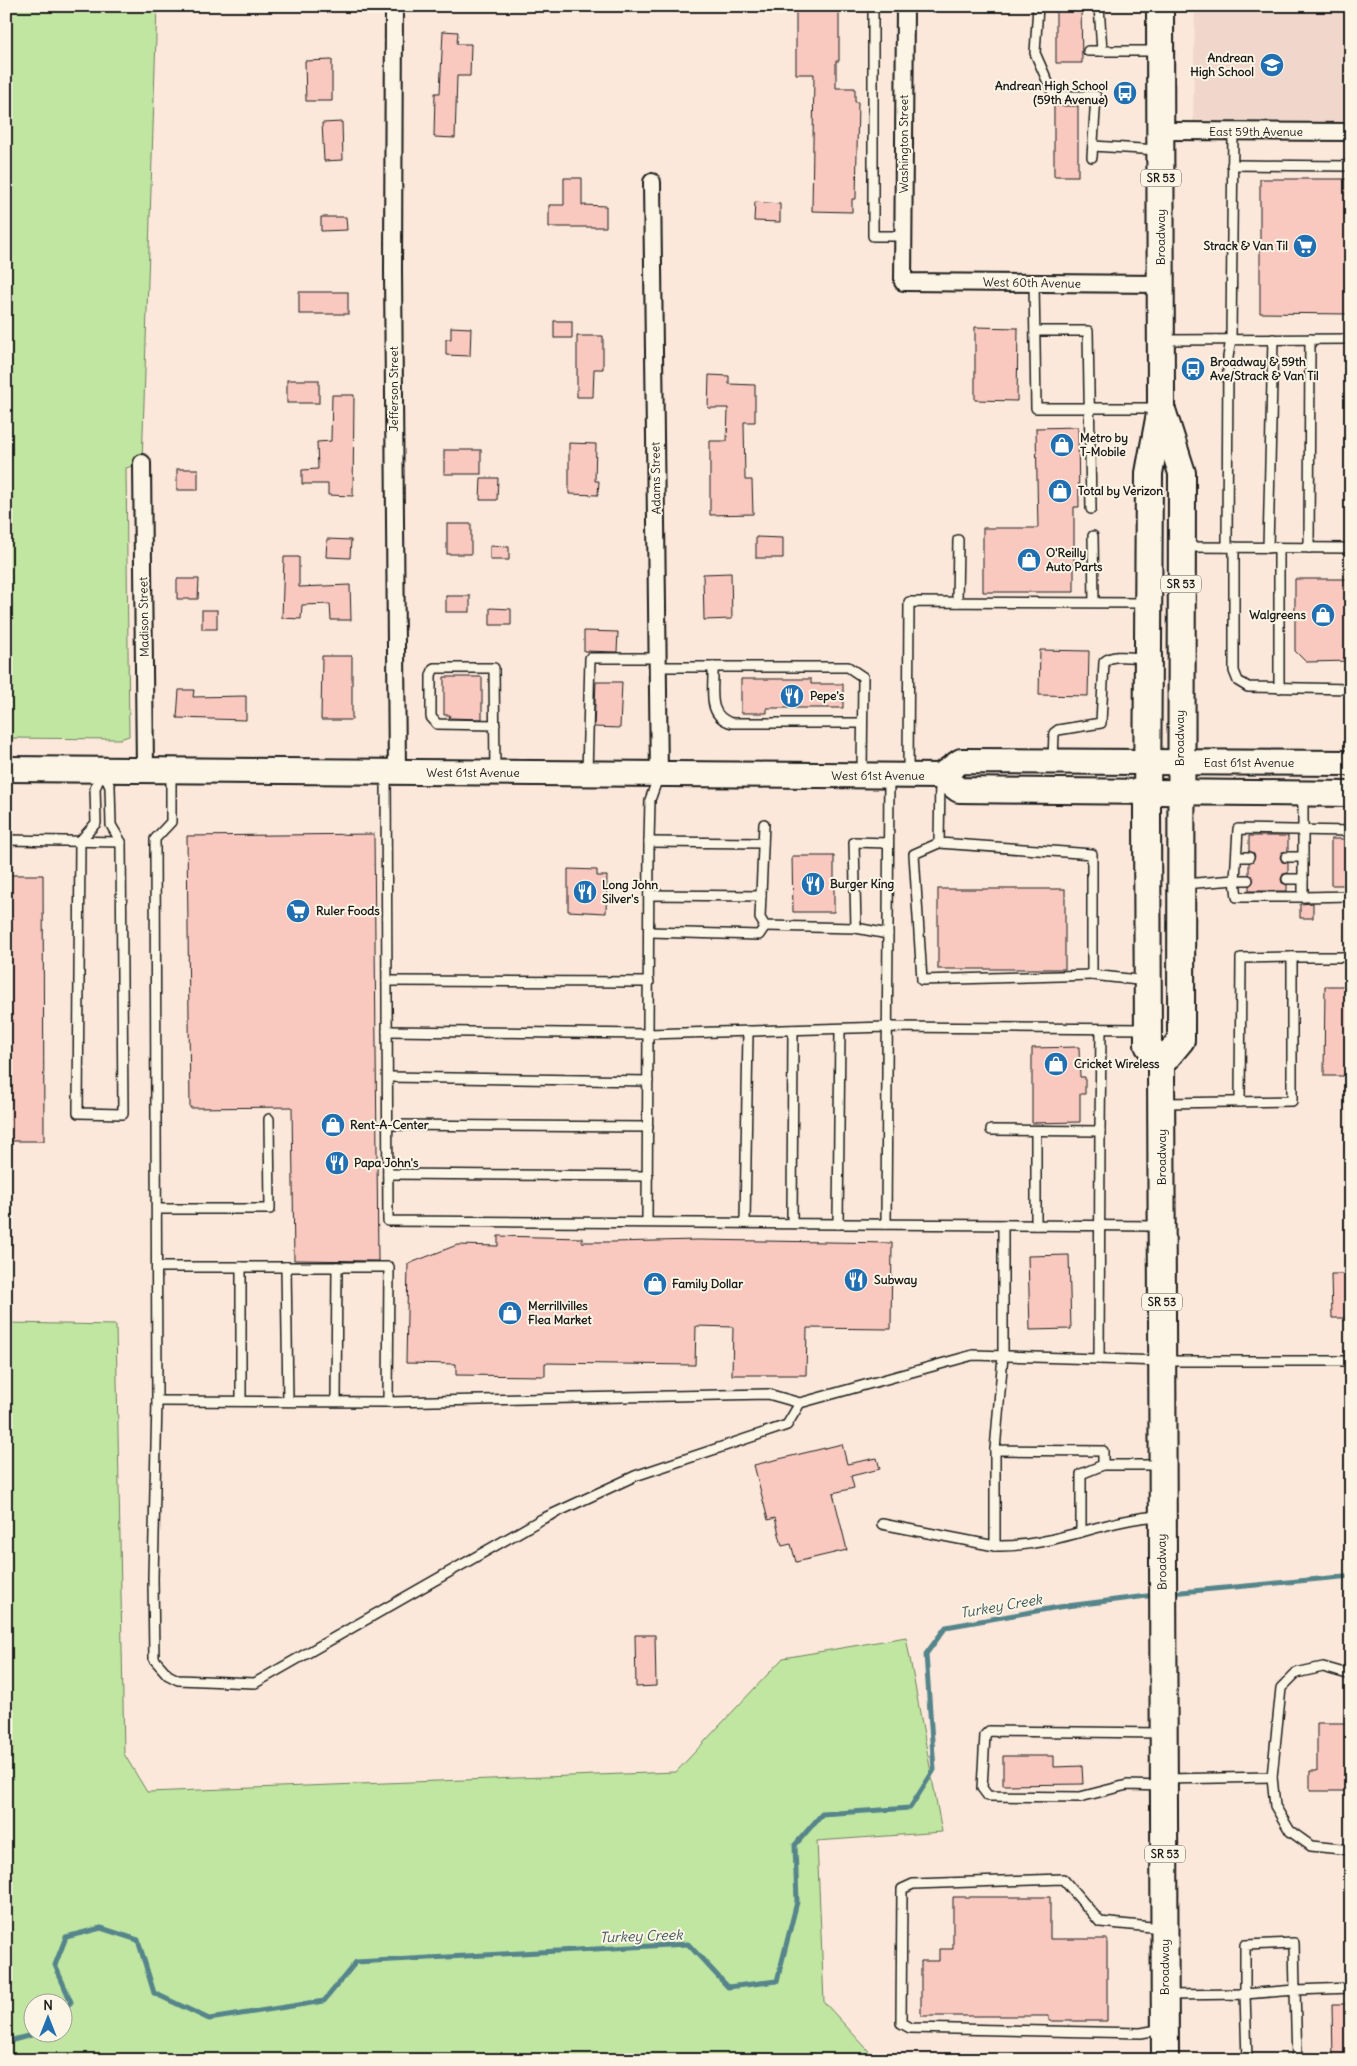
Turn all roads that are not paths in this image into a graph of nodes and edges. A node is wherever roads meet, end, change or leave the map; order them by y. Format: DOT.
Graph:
graph roads {
  1 [pos="394,6"];
  2 [pos="873,6"];
  3 [pos="905,6"];
  4 [pos="1038,6"];
  5 [pos="1099,6"];
  6 [pos="1160,6"];
  7 [pos="1088,51"];
  8 [pos="1102,51"];
  9 [pos="1160,51"];
  10 [pos="1233,132"];
  11 [pos="1351,132"];
  12 [pos="1160,141"];
  13 [pos="1093,146"];
  14 [pos="1092,157"];
  15 [pos="1232,165"];
  16 [pos="1351,166"];
  17 [pos="652,182"];
  18 [pos="903,236"];
  19 [pos="903,282"];
  20 [pos="1034,283"];
  21 [pos="1161,284"];
  22 [pos="1035,331"];
  23 [pos="1231,339"];
  24 [pos="1273,339"];
  25 [pos="1310,339"];
  26 [pos="1351,339"];
  27 [pos="1161,340"];
  28 [pos="1089,408"];
  29 [pos="1161,408"];
  30 [pos="142,463"];
  31 [pos="1091,509"];
  32 [pos="1093,536"];
  33 [pos="958,540"];
  34 [pos="1182,547"];
  35 [pos="1231,547"];
  36 [pos="1268,548"];
  37 [pos="1279,548"];
  38 [pos="1309,548"];
  39 [pos="1351,548"];
  40 [pos="957,602"];
  41 [pos="1094,602"];
  42 [pos="1150,603"];
  43 [pos="1149,658"];
  44 [pos="658,662"];
  45 [pos="713,667"];
  46 [pos="1279,688"];
  47 [pos="1351,689"];
  48 [pos="862,723"];
  49 [pos="495,725"];
  50 [pos="1053,761"];
  51 [pos="1148,763"];
  52 [pos="1180,763"];
  53 [pos="1351,763"];
  54 [pos="6,769"];
  55 [pos="103,771"];
  56 [pos="145,771"];
  57 [pos="171,771"];
  58 [pos="391,772"];
  59 [pos="496,773"];
  60 [pos="587,774"];
  61 [pos="659,774"];
  62 [pos="862,776"];
  63 [pos="898,776"];
  64 [pos="940,776"];
  65 [pos="1147,792"];
  66 [pos="1180,792"];
  67 [pos="1303,793"];
  68 [pos="1351,794"];
  69 [pos="764,824"];
  70 [pos="1303,830"];
  71 [pos="1351,831"];
  72 [pos="6,840"];
  73 [pos="80,841"];
  74 [pos="120,842"];
  75 [pos="649,842"];
  76 [pos="763,843"];
  77 [pos="888,843"];
  78 [pos="939,843"];
  79 [pos="1237,857"];
  80 [pos="1249,857"];
  81 [pos="1286,857"];
  82 [pos="1303,857"];
  83 [pos="1287,879"];
  84 [pos="1303,879"];
  85 [pos="1235,880"];
  86 [pos="1248,880"];
  87 [pos="1180,884"];
  88 [pos="649,895"];
  89 [pos="761,896"];
  90 [pos="1351,896"];
  91 [pos="1303,897"];
  92 [pos="765,926"];
  93 [pos="856,928"];
  94 [pos="649,932"];
  95 [pos="888,934"];
  96 [pos="1292,957"];
  97 [pos="1351,957"];
  98 [pos="1092,975"];
  99 [pos="387,981"];
  100 [pos="1147,981"];
  101 [pos="648,982"];
  102 [pos="887,1027"];
  103 [pos="840,1029"];
  104 [pos="1101,1029"];
  105 [pos="1148,1029"];
  106 [pos="793,1030"];
  107 [pos="387,1031"];
  108 [pos="748,1031"];
  109 [pos="648,1034"];
  110 [pos="1161,1064"];
  111 [pos="388,1077"];
  112 [pos="648,1081"];
  113 [pos="1240,1102"];
  114 [pos="1162,1103"];
  115 [pos="268,1119"];
  116 [pos="388,1125"];
  117 [pos="648,1127"];
  118 [pos="991,1130"];
  119 [pos="1036,1131"];
  120 [pos="1100,1131"];
  121 [pos="388,1174"];
  122 [pos="648,1176"];
  123 [pos="156,1209"];
  124 [pos="648,1222"];
  125 [pos="745,1223"];
  126 [pos="792,1224"];
  127 [pos="838,1224"];
  128 [pos="886,1224"];
  129 [pos="1003,1225"];
  130 [pos="1036,1225"];
  131 [pos="1100,1226"];
  132 [pos="1162,1226"];
  133 [pos="157,1267"];
  134 [pos="241,1267"];
  135 [pos="286,1267"];
  136 [pos="337,1267"];
  137 [pos="1003,1356"];
  138 [pos="1099,1359"];
  139 [pos="1162,1361"];
  140 [pos="1351,1361"];
  141 [pos="157,1401"];
  142 [pos="241,1401"];
  143 [pos="288,1402"];
  144 [pos="336,1402"];
  145 [pos="388,1402"];
  146 [pos="800,1404"];
  147 [pos="995,1450"];
  148 [pos="1103,1465"];
  149 [pos="1162,1465"];
  150 [pos="882,1524"];
  151 [pos="1162,1528"];
  152 [pos="1081,1532"];
  153 [pos="995,1546"];
  154 [pos="1351,1675"];
  155 [pos="1164,1733"];
  156 [pos="1272,1777"];
  157 [pos="1164,1783"];
  158 [pos="1351,1850"];
  159 [pos="1165,1929"];
  160 [pos="1351,1988"];
  161 [pos="1295,1990"];
  162 [pos="1245,1994"];
  163 [pos="1165,1996"];
  164 [pos="1165,2029"];
  165 [pos="1165,2060"];
  166 [pos="1247,2060"];
  167 [pos="1298,2060"];
  1 -- 58 [label="street, Jefferson Street"];
  2 -- 18 [label="lane"];
  3 -- 18 [label="street, Washington Street"];
  4 -- 13 [label="lane"];
  5 -- 8 [label="lane"];
  6 -- 9 [label="main road, Broadway / SR 53"];
  7 -- 8 [label="lane"];
  8 -- 9 [label="lane"];
  9 -- 12 [label="main road, Broadway / SR 53"];
  10 -- 11 [label="street, East 59th Avenue"];
  10 -- 12 [label="street, East 59th Avenue"];
  10 -- 15 [label="lane"];
  12 -- 13 [label="lane"];
  12 -- 21 [label="main road, Broadway / SR 53"];
  13 -- 14 [label="lane"];
  15 -- 16 [label="lane"];
  15 -- 23 [label="lane"];
  17 -- 44 [label="street, Adams Street"];
  18 -- 19 [label="street, Washington Street"];
  19 -- 20 [label="street, West 60th Avenue"];
  20 -- 21 [label="street, West 60th Avenue"];
  20 -- 22 [label="lane"];
  21 -- 27 [label="main road, Broadway / SR 53"];
  22 -- 28 [label="lane"];
  22 -- 28 [label="lane"];
  23 -- 24 [label="lane"];
  23 -- 27 [label="lane"];
  23 -- 35 [label="lane"];
  24 -- 25 [label="lane"];
  24 -- 36 [label="lane"];
  25 -- 26 [label="lane"];
  25 -- 38 [label="lane"];
  27 -- 29 [label="main road, Broadway / SR 53"];
  28 -- 29 [label="lane"];
  28 -- 31 [label="lane"];
  29 -- 34 [label="main road, Broadway / SR 53"];
  29 -- 42 [label="main road, Broadway / SR 53"];
  30 -- 56 [label="street, Madison Street"];
  32 -- 41 [label="lane"];
  33 -- 40 [label="lane"];
  34 -- 35 [label="lane"];
  34 -- 52 [label="main road, Broadway / SR 53"];
  35 -- 36 [label="lane"];
  35 -- 46 [label="lane"];
  36 -- 37 [label="lane"];
  37 -- 38 [label="lane"];
  37 -- 46 [label="lane"];
  38 -- 39 [label="lane"];
  40 -- 41 [label="lane"];
  40 -- 63 [label="lane"];
  41 -- 42 [label="lane"];
  42 -- 43 [label="main road, Broadway / SR 53"];
  43 -- 50 [label="lane"];
  43 -- 51 [label="main road, Broadway / SR 53"];
  44 -- 45 [label="lane"];
  44 -- 60 [label="lane"];
  44 -- 61 [label="street, Adams Street"];
  45 -- 48 [label="lane"];
  45 -- 48 [label="lane"];
  46 -- 47 [label="lane"];
  48 -- 62 [label="lane"];
  49 -- 49 [label="lane"];
  49 -- 59 [label="lane"];
  50 -- 51 [label="main road, West 61st Avenue"];
  50 -- 64 [label="main road, West 61st Avenue"];
  51 -- 52 [label="main road, East 61st Avenue"];
  51 -- 65 [label="main road, Broadway / SR 53"];
  52 -- 53 [label="main road, East 61st Avenue"];
  52 -- 66 [label="main road, Broadway / SR 53"];
  54 -- 55 [label="main road, West 61st Avenue"];
  55 -- 56 [label="main road, West 61st Avenue"];
  55 -- 73 [label="lane"];
  55 -- 74 [label="lane"];
  56 -- 57 [label="main road, West 61st Avenue"];
  57 -- 58 [label="main road, West 61st Avenue"];
  57 -- 123 [label="lane"];
  58 -- 59 [label="main road, West 61st Avenue"];
  58 -- 99 [label="lane"];
  59 -- 60 [label="main road, West 61st Avenue"];
  60 -- 61 [label="main road, West 61st Avenue"];
  61 -- 62 [label="main road, West 61st Avenue"];
  61 -- 75 [label="lane"];
  62 -- 63 [label="main road, West 61st Avenue"];
  63 -- 64 [label="main road, West 61st Avenue"];
  63 -- 77 [label="lane"];
  64 -- 65 [label="main road, West 61st Avenue"];
  64 -- 78 [label="lane"];
  65 -- 66 [label="main road, West 61st Avenue"];
  65 -- 100 [label="main road, Broadway / SR 53"];
  66 -- 67 [label="main road"];
  66 -- 87 [label="main road, Broadway / SR 53"];
  67 -- 68 [label="main road"];
  67 -- 70 [label="lane"];
  69 -- 76 [label="lane"];
  70 -- 71 [label="lane"];
  70 -- 79 [label="lane"];
  70 -- 82 [label="lane"];
  72 -- 73 [label="lane"];
  73 -- 74 [label="lane"];
  73 -- 74 [label="lane"];
  75 -- 76 [label="lane"];
  75 -- 88 [label="lane"];
  76 -- 89 [label="lane"];
  77 -- 93 [label="lane"];
  77 -- 95 [label="lane"];
  78 -- 98 [label="lane"];
  78 -- 98 [label="lane"];
  79 -- 80 [label="lane"];
  79 -- 85 [label="lane"];
  81 -- 82 [label="lane"];
  82 -- 84 [label="lane"];
  83 -- 84 [label="lane"];
  84 -- 91 [label="lane"];
  85 -- 86 [label="lane"];
  85 -- 87 [label="lane"];
  85 -- 91 [label="lane"];
  87 -- 110 [label="main road, Broadway / SR 53"];
  88 -- 89 [label="lane"];
  88 -- 94 [label="lane"];
  89 -- 92 [label="lane"];
  90 -- 91 [label="lane"];
  92 -- 93 [label="lane"];
  92 -- 94 [label="lane"];
  93 -- 95 [label="lane"];
  94 -- 101 [label="lane"];
  95 -- 102 [label="lane"];
  96 -- 97 [label="lane"];
  96 -- 113 [label="lane"];
  96 -- 113 [label="lane"];
  98 -- 100 [label="lane"];
  99 -- 101 [label="lane"];
  99 -- 107 [label="lane"];
  100 -- 105 [label="main road, Broadway / SR 53"];
  101 -- 109 [label="lane"];
  102 -- 103 [label="lane"];
  102 -- 104 [label="lane"];
  102 -- 128 [label="lane"];
  103 -- 106 [label="lane"];
  103 -- 127 [label="lane"];
  104 -- 105 [label="lane"];
  104 -- 120 [label="lane"];
  105 -- 110 [label="main road, Broadway / SR 53"];
  106 -- 108 [label="lane"];
  106 -- 126 [label="lane"];
  107 -- 109 [label="lane"];
  107 -- 111 [label="lane"];
  108 -- 109 [label="lane"];
  108 -- 125 [label="lane"];
  109 -- 112 [label="lane"];
  110 -- 114 [label="main road, Broadway / SR 53"];
  111 -- 112 [label="lane"];
  111 -- 116 [label="lane"];
  112 -- 117 [label="lane"];
  113 -- 114 [label="lane"];
  114 -- 132 [label="main road, Broadway / SR 53"];
  115 -- 123 [label="lane"];
  116 -- 117 [label="lane"];
  116 -- 121 [label="lane"];
  117 -- 122 [label="lane"];
  118 -- 119 [label="lane"];
  119 -- 120 [label="lane"];
  119 -- 130 [label="lane"];
  120 -- 131 [label="lane"];
  121 -- 122 [label="lane"];
  121 -- 124 [label="lane"];
  122 -- 124 [label="lane"];
  123 -- 133 [label="lane"];
  124 -- 125 [label="lane"];
  125 -- 126 [label="lane"];
  126 -- 127 [label="lane"];
  127 -- 128 [label="lane"];
  128 -- 129 [label="lane"];
  129 -- 130 [label="lane"];
  129 -- 137 [label="lane"];
  130 -- 131 [label="lane"];
  131 -- 132 [label="lane"];
  131 -- 138 [label="lane"];
  132 -- 139 [label="main road, Broadway / SR 53"];
  133 -- 134 [label="lane"];
  133 -- 141 [label="lane"];
  134 -- 135 [label="lane"];
  134 -- 142 [label="lane"];
  135 -- 136 [label="lane"];
  135 -- 143 [label="lane"];
  136 -- 144 [label="lane"];
  136 -- 145 [label="lane"];
  137 -- 138 [label="lane"];
  137 -- 146 [label="lane"];
  137 -- 147 [label="lane"];
  138 -- 139 [label="lane"];
  139 -- 140 [label="lane"];
  139 -- 149 [label="main road, Broadway / SR 53"];
  141 -- 142 [label="lane"];
  141 -- 146 [label="lane"];
  142 -- 143 [label="lane"];
  143 -- 144 [label="lane"];
  144 -- 145 [label="lane"];
  145 -- 146 [label="lane"];
  147 -- 148 [label="lane"];
  147 -- 153 [label="lane"];
  148 -- 149 [label="lane"];
  148 -- 152 [label="lane"];
  149 -- 151 [label="main road, Broadway / SR 53"];
  150 -- 153 [label="lane"];
  151 -- 152 [label="lane"];
  151 -- 155 [label="main road, Broadway / SR 53"];
  152 -- 153 [label="lane"];
  154 -- 156 [label="lane"];
  155 -- 157 [label="main road, Broadway / SR 53"];
  155 -- 157 [label="lane"];
  156 -- 157 [label="lane"];
  156 -- 158 [label="lane"];
  157 -- 159 [label="main road, Broadway / SR 53"];
  159 -- 163 [label="main road, Broadway / SR 53"];
  159 -- 164 [label="lane"];
  160 -- 161 [label="lane"];
  161 -- 162 [label="lane"];
  161 -- 162 [label="lane"];
  161 -- 167 [label="lane"];
  162 -- 163 [label="lane"];
  162 -- 166 [label="lane"];
  163 -- 164 [label="main road, Broadway / SR 53"];
  164 -- 165 [label="main road, Broadway / SR 53"];
}
